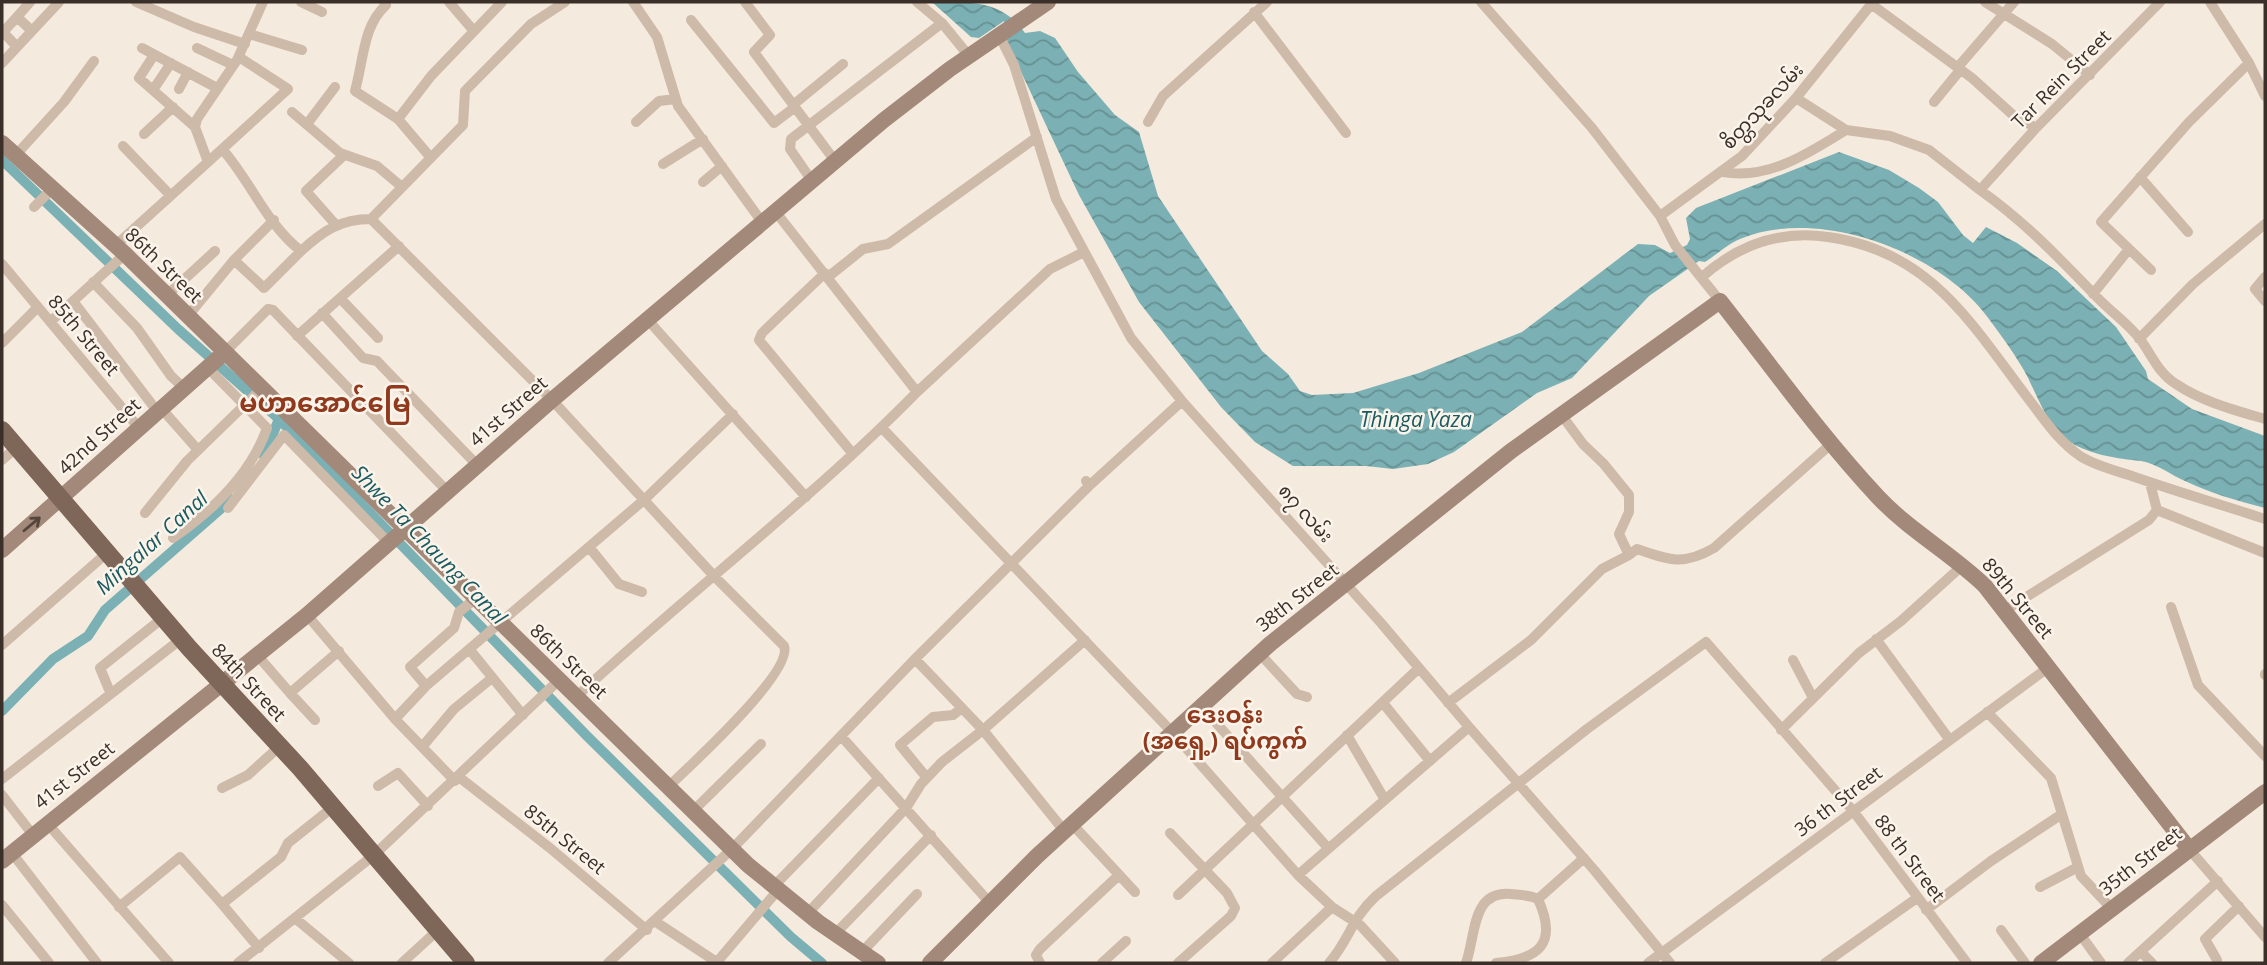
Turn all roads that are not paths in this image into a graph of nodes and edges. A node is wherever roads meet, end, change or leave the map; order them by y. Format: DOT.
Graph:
graph roads {
  1 [pos="30,2"];
  2 [pos="60,2"];
  3 [pos="136,2"];
  4 [pos="301,2"];
  5 [pos="384,2"];
  6 [pos="449,2"];
  7 [pos="502,2"];
  8 [pos="565,2"];
  9 [pos="633,2"];
  10 [pos="745,2"];
  11 [pos="917,2"];
  12 [pos="1048,2"];
  13 [pos="1267,2"];
  14 [pos="1481,2"];
  15 [pos="1984,2"];
  16 [pos="2014,2"];
  17 [pos="2160,2"];
  18 [pos="2210,2"];
  19 [pos="258,3"];
  20 [pos="1872,3"];
  21 [pos="323,12"];
  22 [pos="1254,12"];
  23 [pos="2003,15"];
  24 [pos="17,17"];
  25 [pos="691,20"];
  26 [pos="942,23"];
  27 [pos="473,30"];
  28 [pos="32,31"];
  29 [pos="1000,35"];
  30 [pos="247,39"];
  31 [pos="17,47"];
  32 [pos="142,48"];
  33 [pos="197,48"];
  34 [pos="302,50"];
  35 [pos="154,55"];
  36 [pos="969,56"];
  37 [pos="94,61"];
  38 [pos="236,61"];
  39 [pos="2,63"];
  40 [pos="2249,63"];
  41 [pos="171,64"];
  42 [pos="843,64"];
  43 [pos="1959,68"];
  44 [pos="188,72"];
  45 [pos="2090,75"];
  46 [pos="335,87"];
  47 [pos="217,88"];
  48 [pos="179,89"];
  49 [pos="153,90"];
  50 [pos="2265,96"];
  51 [pos="1796,98"];
  52 [pos="676,99"];
  53 [pos="1934,102"];
  54 [pos="794,106"];
  55 [pos="173,107"];
  56 [pos="292,112"];
  57 [pos="398,120"];
  58 [pos="636,122"];
  59 [pos="1148,122"];
  60 [pos="306,124"];
  61 [pos="808,125"];
  62 [pos="195,127"];
  63 [pos="2036,128"];
  64 [pos="1846,130"];
  65 [pos="1346,133"];
  66 [pos="144,134"];
  67 [pos="1037,137"];
  68 [pos="703,139"];
  69 [pos="2,143"];
  70 [pos="123,146"];
  71 [pos="223,150"];
  72 [pos="344,155"];
  73 [pos="15,156"];
  74 [pos="431,158"];
  75 [pos="835,161"];
  76 [pos="208,162"];
  77 [pos="663,164"];
  78 [pos="722,166"];
  79 [pos="1723,173"];
  80 [pos="2140,177"];
  81 [pos="812,181"];
  82 [pos="703,182"];
  83 [pos="1983,185"];
  84 [pos="402,187"];
  85 [pos="170,195"];
  86 [pos="775,211"];
  87 [pos="1660,216"];
  88 [pos="371,219"];
  89 [pos="274,220"];
  90 [pos="762,222"];
  91 [pos="2265,224"];
  92 [pos="336,225"];
  93 [pos="2188,232"];
  94 [pos="399,246"];
  95 [pos="2129,249"];
  96 [pos="215,251"];
  97 [pos="301,251"];
  98 [pos="1084,252"];
  99 [pos="117,257"];
  100 [pos="233,260"];
  101 [pos="2,264"];
  102 [pos="2151,270"];
  103 [pos="1699,273"];
  104 [pos="827,275"];
  105 [pos="2265,277"];
  106 [pos="93,282"];
  107 [pos="2093,294"];
  108 [pos="166,296"];
  109 [pos="340,298"];
  110 [pos="73,300"];
  111 [pos="1720,301"];
  112 [pos="2265,301"];
  113 [pos="38,307"];
  114 [pos="322,313"];
  115 [pos="187,317"];
  116 [pos="647,319"];
  117 [pos="50,321"];
  118 [pos="297,336"];
  119 [pos="378,338"];
  120 [pos="2139,339"];
  121 [pos="2,343"];
  122 [pos="215,361"];
  123 [pos="184,388"];
  124 [pos="917,391"];
  125 [pos="259,392"];
  126 [pos="552,400"];
  127 [pos="1182,401"];
  128 [pos="246,404"];
  129 [pos="159,410"];
  130 [pos="733,414"];
  131 [pos="1563,417"];
  132 [pos="2265,419"];
  133 [pos="139,428"];
  134 [pos="882,428"];
  135 [pos="2,430"];
  136 [pos="1831,444"];
  137 [pos="17,447"];
  138 [pos="198,450"];
  139 [pos="853,454"];
  140 [pos="2,460"];
  141 [pos="478,466"];
  142 [pos="2150,483"];
  143 [pos="447,492"];
  144 [pos="806,497"];
  145 [pos="62,499"];
  146 [pos="645,499"];
  147 [pos="228,508"];
  148 [pos="2157,510"];
  149 [pos="145,513"];
  150 [pos="2265,519"];
  151 [pos="173,538"];
  152 [pos="397,538"];
  153 [pos="589,547"];
  154 [pos="2,550"];
  155 [pos="108,552"];
  156 [pos="2265,553"];
  157 [pos="1629,555"];
  158 [pos="1010,562"];
  159 [pos="1964,565"];
  160 [pos="715,576"];
  161 [pos="1347,584"];
  162 [pos="642,592"];
  163 [pos="468,606"];
  164 [pos="2171,607"];
  165 [pos="159,611"];
  166 [pos="2004,611"];
  167 [pos="307,615"];
  168 [pos="496,626"];
  169 [pos="181,639"];
  170 [pos="1876,639"];
  171 [pos="1084,640"];
  172 [pos="2,645"];
  173 [pos="470,650"];
  174 [pos="340,651"];
  175 [pos="1260,653"];
  176 [pos="258,656"];
  177 [pos="915,659"];
  178 [pos="1793,660"];
  179 [pos="2049,667"];
  180 [pos="1419,668"];
  181 [pos="492,678"];
  182 [pos="556,683"];
  183 [pos="223,685"];
  184 [pos="426,686"];
  185 [pos="110,692"];
  186 [pos="290,693"];
  187 [pos="576,697"];
  188 [pos="1307,697"];
  189 [pos="1813,698"];
  190 [pos="1383,703"];
  191 [pos="1448,703"];
  192 [pos="1200,706"];
  193 [pos="962,708"];
  194 [pos="1987,712"];
  195 [pos="523,715"];
  196 [pos="394,719"];
  197 [pos="315,720"];
  198 [pos="1469,727"];
  199 [pos="983,730"];
  200 [pos="1781,730"];
  201 [pos="1171,732"];
  202 [pos="1347,734"];
  203 [pos="841,736"];
  204 [pos="1948,739"];
  205 [pos="761,744"];
  206 [pos="280,746"];
  207 [pos="422,747"];
  208 [pos="2265,756"];
  209 [pos="1430,761"];
  210 [pos="879,778"];
  211 [pos="927,778"];
  212 [pos="2,779"];
  213 [pos="457,779"];
  214 [pos="1520,785"];
  215 [pos="379,786"];
  216 [pos="670,786"];
  217 [pos="222,788"];
  218 [pos="2265,792"];
  219 [pos="2,794"];
  220 [pos="1282,796"];
  221 [pos="1385,800"];
  222 [pos="428,806"];
  223 [pos="333,807"];
  224 [pos="906,808"];
  225 [pos="694,810"];
  226 [pos="1854,812"];
  227 [pos="2062,814"];
  228 [pos="47,824"];
  229 [pos="1253,824"];
  230 [pos="1069,828"];
  231 [pos="1170,832"];
  232 [pos="33,835"];
  233 [pos="931,835"];
  234 [pos="1328,848"];
  235 [pos="2189,849"];
  236 [pos="732,850"];
  237 [pos="374,855"];
  238 [pos="7,857"];
  239 [pos="1584,858"];
  240 [pos="2078,867"];
  241 [pos="1205,869"];
  242 [pos="1119,875"];
  243 [pos="1298,875"];
  244 [pos="2217,881"];
  245 [pos="2040,887"];
  246 [pos="776,888"];
  247 [pos="1135,892"];
  248 [pos="917,894"];
  249 [pos="1178,895"];
  250 [pos="1917,898"];
  251 [pos="1538,899"];
  252 [pos="990,903"];
  253 [pos="222,904"];
  254 [pos="2,905"];
  255 [pos="2239,906"];
  256 [pos="119,907"];
  257 [pos="1332,907"];
  258 [pos="2112,909"];
  259 [pos="1926,910"];
  260 [pos="807,914"];
  261 [pos="296,919"];
  262 [pos="1354,920"];
  263 [pos="652,926"];
  264 [pos="439,930"];
  265 [pos="2001,930"];
  266 [pos="2080,933"];
  267 [pos="835,934"];
  268 [pos="2265,937"];
  269 [pos="1126,941"];
  270 [pos="259,948"];
  271 [pos="862,952"];
  272 [pos="2141,952"];
  273 [pos="1661,953"];
  274 [pos="2217,960"];
  275 [pos="49,963"];
  276 [pos="97,963"];
  277 [pos="169,963"];
  278 [pos="238,963"];
  279 [pos="349,963"];
  280 [pos="402,963"];
  281 [pos="466,963"];
  282 [pos="608,963"];
  283 [pos="717,963"];
  284 [pos="878,963"];
  285 [pos="930,963"];
  286 [pos="1040,963"];
  287 [pos="1102,963"];
  288 [pos="1178,963"];
  289 [pos="1272,963"];
  290 [pos="1329,963"];
  291 [pos="1393,963"];
  292 [pos="1466,963"];
  293 [pos="1496,963"];
  294 [pos="1648,963"];
  295 [pos="1670,963"];
  296 [pos="1827,963"];
  297 [pos="1967,963"];
  298 [pos="2025,963"];
  299 [pos="2041,963"];
  300 [pos="2101,963"];
  301 [pos="2128,963"];
  302 [pos="2152,963"];
  1 -- 24 [label="street"];
  2 -- 28 [label="street"];
  3 -- 30 [label="street"];
  4 -- 21 [label="street"];
  5 -- 57 [label="street"];
  6 -- 27 [label="street"];
  7 -- 27 [label="street"];
  8 -- 74 [label="street"];
  9 -- 52 [label="street"];
  10 -- 54 [label="street"];
  11 -- 26 [label="street"];
  12 -- 29 [label="main road, 41st Street"];
  13 -- 22 [label="street"];
  14 -- 87 [label="street, 89th Street"];
  15 -- 23 [label="street"];
  16 -- 23 [label="street"];
  17 -- 45 [label="street, Tar Rein Street"];
  18 -- 40 [label="street"];
  19 -- 30 [label="street"];
  20 -- 43 [label="street"];
  20 -- 51 [label="street, စိတ္တသုခလမ်း"];
  22 -- 59 [label="street"];
  22 -- 65 [label="street"];
  23 -- 43 [label="street"];
  23 -- 45 [label="street"];
  24 -- 28 [label="street"];
  24 -- 31 [label="street"];
  25 -- 54 [label="street"];
  26 -- 36 [label="street"];
  26 -- 61 [label="street"];
  27 -- 57 [label="street"];
  28 -- 31 [label="street"];
  29 -- 36 [label="main road, 41st Street"];
  29 -- 67 [label="street, ၈၇ လမ်း"];
  30 -- 34 [label="street"];
  30 -- 38 [label="street"];
  31 -- 39 [label="street"];
  32 -- 35 [label="street"];
  33 -- 38 [label="street"];
  35 -- 41 [label="street"];
  35 -- 49 [label="street"];
  36 -- 75 [label="main road, 41st Street"];
  37 -- 73 [label="street"];
  38 -- 47 [label="street"];
  38 -- 71 [label="street"];
  40 -- 50 [label="street"];
  40 -- 80 [label="street"];
  41 -- 44 [label="street"];
  41 -- 49 [label="street"];
  42 -- 54 [label="street"];
  43 -- 53 [label="street"];
  43 -- 63 [label="street"];
  44 -- 47 [label="street"];
  44 -- 48 [label="street"];
  45 -- 63 [label="street, Tar Rein Street"];
  46 -- 60 [label="street"];
  47 -- 62 [label="street"];
  49 -- 55 [label="street"];
  51 -- 64 [label="street"];
  51 -- 79 [label="street, စိတ္တသုခလမ်း"];
  52 -- 58 [label="street"];
  52 -- 68 [label="street"];
  54 -- 61 [label="street"];
  55 -- 62 [label="street"];
  55 -- 66 [label="street"];
  56 -- 60 [label="street"];
  57 -- 74 [label="street"];
  60 -- 72 [label="street"];
  61 -- 75 [label="street"];
  61 -- 81 [label="street"];
  62 -- 76 [label="street"];
  63 -- 83 [label="street, Tar Rein Street"];
  64 -- 79 [label="street"];
  64 -- 83 [label="street"];
  67 -- 98 [label="street, ၈၇ လမ်း"];
  67 -- 104 [label="street"];
  68 -- 77 [label="street"];
  68 -- 78 [label="street"];
  69 -- 73 [label="main road, 86th Street"];
  70 -- 85 [label="street"];
  71 -- 76 [label="street"];
  71 -- 89 [label="street"];
  72 -- 84 [label="street"];
  72 -- 92 [label="street"];
  73 -- 99 [label="main road, 86th Street"];
  74 -- 84 [label="street"];
  75 -- 81 [label="main road, 41st Street"];
  76 -- 85 [label="street"];
  78 -- 82 [label="street"];
  78 -- 90 [label="street"];
  79 -- 87 [label="street, စိတ္တသုခလမ်း"];
  80 -- 93 [label="street"];
  80 -- 95 [label="street"];
  81 -- 86 [label="main road, 41st Street"];
  83 -- 107 [label="street"];
  84 -- 88 [label="street"];
  85 -- 99 [label="street"];
  86 -- 90 [label="main road, 41st Street"];
  86 -- 104 [label="street"];
  87 -- 103 [label="street, 89th Street"];
  88 -- 92 [label="street"];
  88 -- 94 [label="street"];
  89 -- 97 [label="street"];
  89 -- 100 [label="street"];
  90 -- 116 [label="main road, 41st Street"];
  91 -- 120 [label="street"];
  92 -- 97 [label="street"];
  94 -- 109 [label="street"];
  94 -- 126 [label="street"];
  95 -- 102 [label="street"];
  95 -- 107 [label="street"];
  96 -- 108 [label="street"];
  97 -- 100 [label="street"];
  98 -- 124 [label="street"];
  98 -- 127 [label="street, ၈၇ လမ်း"];
  99 -- 106 [label="street"];
  99 -- 108 [label="main road, 86th Street"];
  100 -- 115 [label="street"];
  101 -- 113 [label="street, 85th Street"];
  103 -- 111 [label="street, 89th Street"];
  103 -- 142 [label="street"];
  104 -- 124 [label="street"];
  104 -- 139 [label="street"];
  105 -- 112 [label="street"];
  106 -- 110 [label="street"];
  106 -- 123 [label="street"];
  107 -- 120 [label="street"];
  108 -- 115 [label="main road, 86th Street"];
  109 -- 114 [label="street"];
  109 -- 119 [label="street"];
  110 -- 117 [label="street"];
  110 -- 129 [label="street"];
  111 -- 131 [label="main road, 38th Street"];
  111 -- 136 [label="main road, 89th Street"];
  113 -- 117 [label="street, 85th Street"];
  113 -- 121 [label="street"];
  114 -- 118 [label="street"];
  114 -- 141 [label="street"];
  115 -- 122 [label="main road, 86th Street"];
  116 -- 126 [label="main road, 41st Street"];
  116 -- 130 [label="street"];
  117 -- 133 [label="street, 85th Street"];
  118 -- 122 [label="street"];
  118 -- 143 [label="street"];
  120 -- 132 [label="street"];
  122 -- 123 [label="main road, 42nd Street"];
  122 -- 125 [label="main road, 86th Street"];
  122 -- 128 [label="street"];
  123 -- 129 [label="main road, 42nd Street"];
  124 -- 134 [label="street"];
  125 -- 128 [label="street"];
  125 -- 152 [label="main road, 86th Street"];
  126 -- 141 [label="main road, 41st Street"];
  126 -- 146 [label="street"];
  127 -- 158 [label="street"];
  127 -- 161 [label="street, ၈၇ လမ်း"];
  128 -- 138 [label="street"];
  128 -- 151 [label="street"];
  129 -- 133 [label="main road, 42nd Street"];
  129 -- 138 [label="street"];
  130 -- 144 [label="street"];
  130 -- 146 [label="street"];
  131 -- 157 [label="street"];
  131 -- 161 [label="main road, 38th Street"];
  133 -- 145 [label="main road, 42nd Street"];
  134 -- 139 [label="street"];
  134 -- 158 [label="street"];
  135 -- 137 [label="main road, 84th Street"];
  136 -- 157 [label="street"];
  136 -- 159 [label="main road, 89th Street"];
  137 -- 140 [label="street"];
  137 -- 145 [label="main road, 84th Street"];
  138 -- 149 [label="street"];
  139 -- 144 [label="street"];
  141 -- 143 [label="main road, 41st Street"];
  142 -- 148 [label="street"];
  142 -- 150 [label="street"];
  143 -- 152 [label="main road, 41st Street"];
  144 -- 160 [label="street"];
  154 -- 145 [label="main road, 42nd Street, one-way"];
  145 -- 155 [label="main road, 84th Street"];
  146 -- 153 [label="street"];
  146 -- 160 [label="street"];
  147 -- 152 [label="street"];
  148 -- 156 [label="street"];
  148 -- 166 [label="street"];
  152 -- 163 [label="main road, 86th Street"];
  152 -- 167 [label="main road, 41st Street"];
  153 -- 162 [label="street"];
  153 -- 168 [label="street"];
  155 -- 165 [label="main road, 84th Street"];
  155 -- 172 [label="street"];
  157 -- 191 [label="street"];
  158 -- 171 [label="street"];
  158 -- 177 [label="street"];
  159 -- 166 [label="main road, 89th Street"];
  159 -- 170 [label="street"];
  160 -- 187 [label="street"];
  160 -- 216 [label="street"];
  161 -- 175 [label="main road, 38th Street"];
  161 -- 180 [label="street, ၈၇ လမ်း"];
  163 -- 168 [label="main road, 86th Street"];
  163 -- 184 [label="street"];
  164 -- 208 [label="street"];
  165 -- 169 [label="main road, 84th Street"];
  165 -- 185 [label="street"];
  166 -- 179 [label="main road, 89th Street"];
  167 -- 174 [label="street, 85th Street"];
  167 -- 176 [label="main road, 41st Street"];
  168 -- 173 [label="street"];
  168 -- 182 [label="main road, 86th Street"];
  169 -- 183 [label="main road, 84th Street"];
  169 -- 185 [label="street"];
  170 -- 189 [label="street"];
  170 -- 204 [label="street"];
  171 -- 199 [label="street"];
  171 -- 201 [label="street"];
  173 -- 181 [label="street"];
  173 -- 184 [label="street"];
  174 -- 186 [label="street"];
  174 -- 196 [label="street, 85th Street"];
  175 -- 188 [label="street"];
  175 -- 192 [label="main road, 38th Street"];
  176 -- 183 [label="main road, 41st Street"];
  176 -- 186 [label="street"];
  177 -- 193 [label="street"];
  177 -- 203 [label="street"];
  178 -- 189 [label="street"];
  179 -- 194 [label="street, 36 th Street"];
  179 -- 235 [label="main road, 89th Street"];
  180 -- 190 [label="street"];
  180 -- 191 [label="street, ၈၇ လမ်း"];
  181 -- 195 [label="street"];
  181 -- 207 [label="street"];
  182 -- 187 [label="main road, 86th Street"];
  182 -- 195 [label="street"];
  183 -- 206 [label="main road, 84th Street"];
  183 -- 228 [label="main road, 41st Street"];
  184 -- 196 [label="street"];
  185 -- 212 [label="street"];
  186 -- 197 [label="street"];
  187 -- 216 [label="main road, 86th Street"];
  189 -- 200 [label="street"];
  190 -- 202 [label="street"];
  190 -- 209 [label="street"];
  191 -- 198 [label="street, ၈၇ လမ်း"];
  192 -- 201 [label="main road, 38th Street"];
  192 -- 220 [label="street"];
  193 -- 199 [label="street"];
  193 -- 211 [label="street"];
  194 -- 204 [label="street, 36 th Street"];
  194 -- 227 [label="street"];
  195 -- 213 [label="street"];
  196 -- 207 [label="street, 85th Street"];
  198 -- 209 [label="street"];
  198 -- 214 [label="street, ၈၇ လမ်း"];
  199 -- 211 [label="street"];
  199 -- 230 [label="street"];
  200 -- 214 [label="street, 88 th Street"];
  200 -- 226 [label="street, 88 th Street"];
  201 -- 229 [label="street"];
  201 -- 230 [label="main road, 38th Street"];
  202 -- 220 [label="street"];
  202 -- 221 [label="street"];
  203 -- 210 [label="street"];
  203 -- 236 [label="street"];
  204 -- 226 [label="street, 36 th Street"];
  205 -- 225 [label="street"];
  206 -- 217 [label="street"];
  206 -- 223 [label="main road, 84th Street"];
  207 -- 213 [label="street, 85th Street"];
  209 -- 221 [label="street"];
  210 -- 224 [label="street"];
  210 -- 246 [label="street"];
  211 -- 224 [label="street"];
  213 -- 222 [label="street"];
  213 -- 263 [label="street, 85th Street"];
  214 -- 239 [label="street, ၈၇ လမ်း"];
  214 -- 262 [label="street"];
  215 -- 222 [label="street"];
  216 -- 225 [label="main road, 86th Street"];
  218 -- 235 [label="main road, 35th Street"];
  219 -- 232 [label="street"];
  220 -- 229 [label="street"];
  220 -- 234 [label="street"];
  221 -- 234 [label="street"];
  222 -- 237 [label="street"];
  223 -- 237 [label="main road, 84th Street"];
  223 -- 253 [label="street"];
  224 -- 233 [label="street"];
  224 -- 260 [label="street"];
  225 -- 236 [label="main road, 86th Street"];
  226 -- 250 [label="street, 88 th Street"];
  226 -- 273 [label="street, 36 th Street"];
  227 -- 240 [label="street"];
  227 -- 259 [label="street"];
  228 -- 232 [label="main road, 41st Street"];
  228 -- 256 [label="street"];
  229 -- 241 [label="street"];
  229 -- 243 [label="street"];
  230 -- 242 [label="street"];
  230 -- 252 [label="main road, 38th Street"];
  231 -- 241 [label="street"];
  232 -- 238 [label="main road, 41st Street"];
  233 -- 252 [label="street"];
  233 -- 267 [label="street"];
  234 -- 243 [label="street"];
  235 -- 244 [label="street, 89th Street"];
  235 -- 258 [label="main road, 35th Street"];
  236 -- 246 [label="main road, 86th Street"];
  236 -- 263 [label="street"];
  237 -- 261 [label="street"];
  237 -- 264 [label="main road, 84th Street"];
  238 -- 276 [label="street"];
  239 -- 251 [label="street"];
  239 -- 273 [label="street, ၈၇ လမ်း"];
  240 -- 245 [label="street"];
  240 -- 258 [label="street"];
  241 -- 249 [label="street"];
  241 -- 288 [label="street"];
  242 -- 247 [label="street"];
  242 -- 286 [label="street"];
  243 -- 257 [label="street"];
  244 -- 255 [label="street, 89th Street"];
  244 -- 272 [label="street"];
  246 -- 260 [label="main road, 86th Street"];
  246 -- 283 [label="street"];
  248 -- 271 [label="street"];
  250 -- 259 [label="street, 88 th Street"];
  250 -- 296 [label="street"];
  251 -- 292 [label="street"];
  251 -- 293 [label="street"];
  252 -- 285 [label="main road, 38th Street"];
  253 -- 256 [label="street"];
  253 -- 270 [label="street"];
  254 -- 275 [label="street"];
  255 -- 268 [label="street, 89th Street"];
  255 -- 274 [label="street"];
  256 -- 277 [label="street"];
  257 -- 262 [label="street"];
  257 -- 289 [label="street"];
  258 -- 266 [label="main road, 35th Street"];
  259 -- 297 [label="street, 88 th Street"];
  260 -- 267 [label="main road, 86th Street"];
  261 -- 270 [label="street"];
  261 -- 279 [label="street"];
  262 -- 290 [label="street"];
  262 -- 291 [label="street"];
  263 -- 282 [label="street"];
  263 -- 283 [label="street, 85th Street"];
  264 -- 280 [label="street"];
  264 -- 281 [label="main road, 84th Street"];
  265 -- 298 [label="street"];
  266 -- 299 [label="main road, 35th Street"];
  266 -- 300 [label="street"];
  267 -- 271 [label="main road, 86th Street"];
  269 -- 287 [label="street"];
  270 -- 278 [label="street"];
  271 -- 284 [label="main road, 86th Street"];
  272 -- 301 [label="street"];
  272 -- 302 [label="street"];
  273 -- 294 [label="street, 36 th Street"];
  273 -- 295 [label="street, ၈၇ လမ်း"];
}
